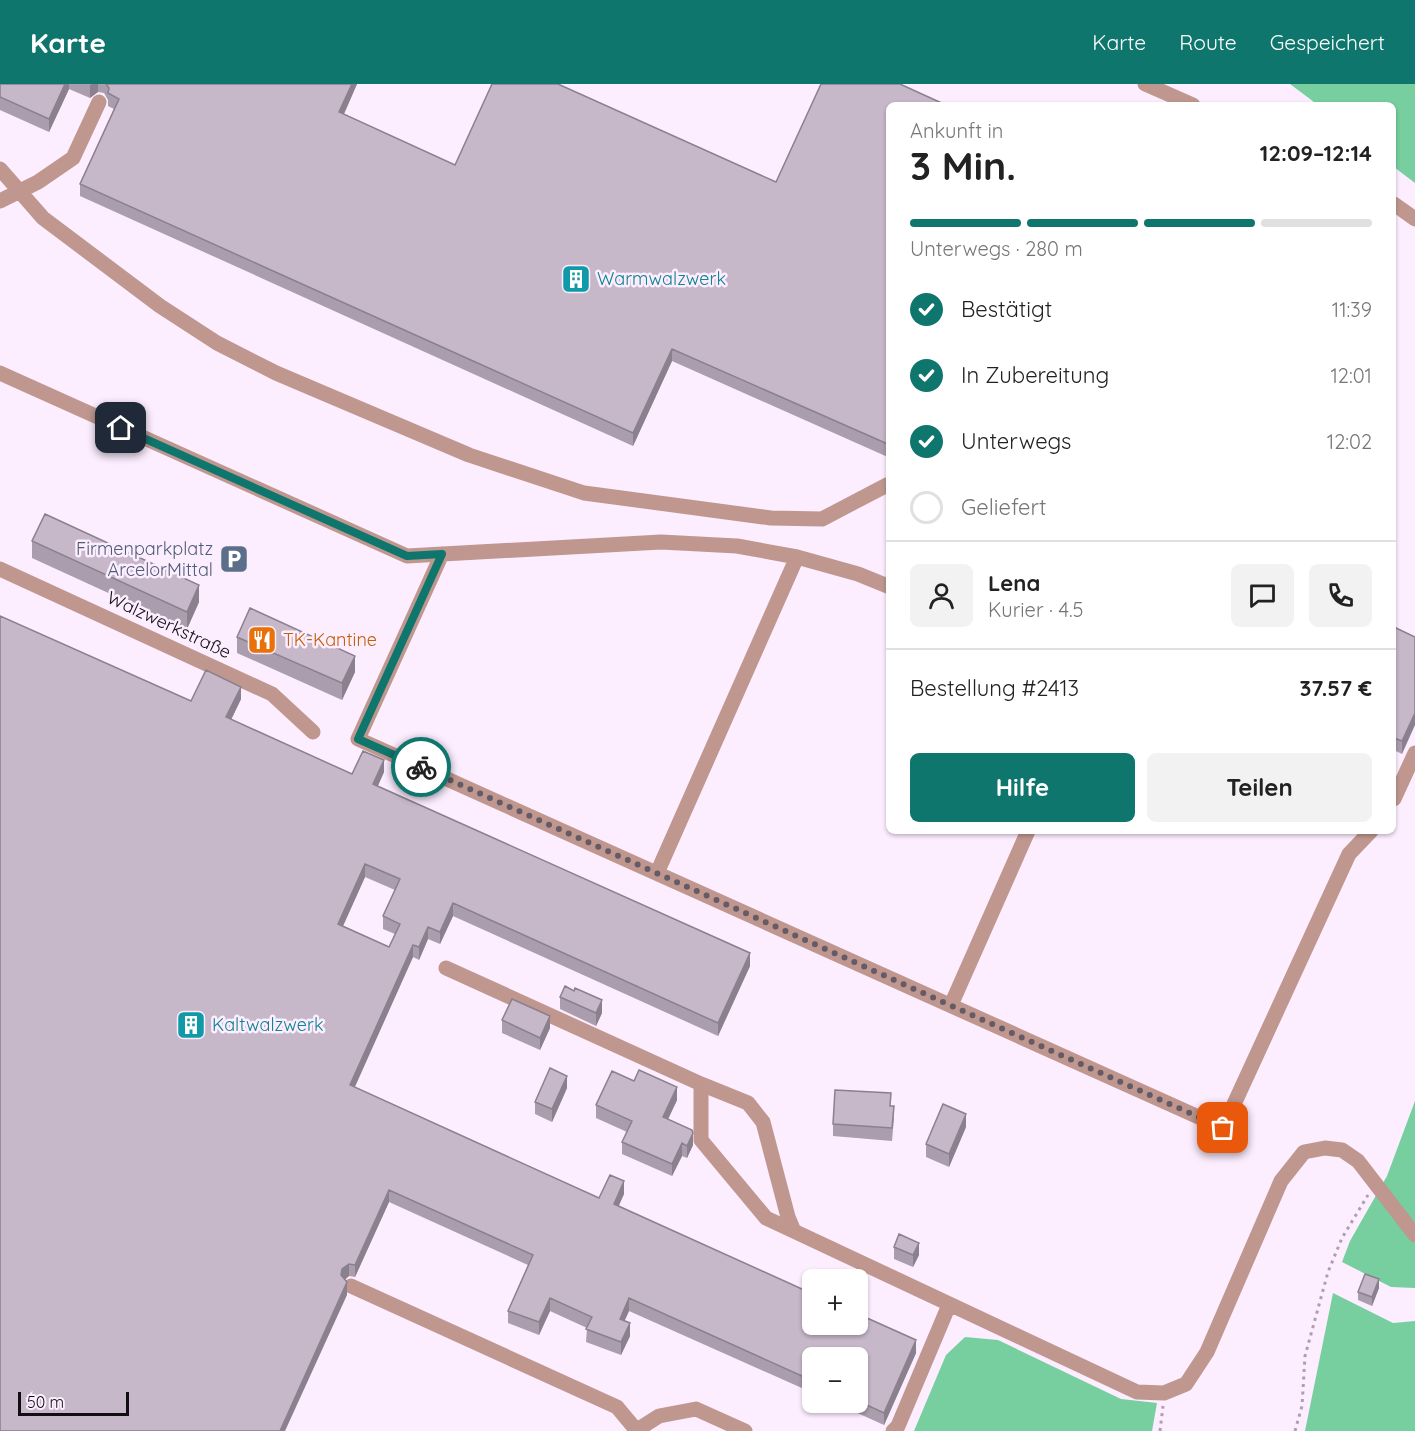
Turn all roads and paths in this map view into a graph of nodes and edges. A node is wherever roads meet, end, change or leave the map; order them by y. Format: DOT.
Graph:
graph roads {
  1 [pos="1145,84"];
  2 [pos="99,102"];
  3 [pos="1186,102"];
  4 [pos="0,169"];
  5 [pos="18,191"];
  6 [pos="0,201"];
  7 [pos="1396,205"];
  8 [pos="1415,219"];
  9 [pos="0,374"];
  10 [pos="886,486"];
  11 [pos="442,554"];
  12 [pos="797,557"];
  13 [pos="0,569"];
  14 [pos="886,585"];
  15 [pos="312,732"];
  16 [pos="1415,753"];
  17 [pos="1396,795"];
  18 [pos="1027,834"];
  19 [pos="1368,834"];
  20 [pos="657,873"];
  21 [pos="446,968"];
  22 [pos="951,1005"];
  23 [pos="701,1083"];
  24 [pos="1376,1184"];
  25 [pos="793,1229"];
  26 [pos="1415,1235"];
  27 [pos="351,1286"];
  28 [pos="949,1305"];
  29 [pos="1164,1392"];
  30 [pos="637,1431"];
  31 [pos="745,1431"];
  32 [pos="893,1431"];
  33 [pos="1160,1431"];
  34 [pos="1295,1431"];
  1 -- 3 [label="street"];
  2 -- 5 [label="street"];
  4 -- 5 [label="street"];
  5 -- 6 [label="street"];
  5 -- 10 [label="street"];
  7 -- 8 [label="street"];
  9 -- 11 [label="street"];
  11 -- 12 [label="street"];
  11 -- 20 [label="street"];
  12 -- 14 [label="street"];
  12 -- 20 [label="street"];
  13 -- 15 [label="street, Walzwerkstraße"];
  16 -- 17 [label="street"];
  18 -- 22 [label="street"];
  19 -- 22 [label="street"];
  20 -- 22 [label="street"];
  21 -- 23 [label="street"];
  23 -- 25 [label="street"];
  23 -- 25 [label="street"];
  24 -- 26 [label="street"];
  24 -- 29 [label="street"];
  24 -- 34 [label="path"];
  25 -- 28 [label="street"];
  27 -- 30 [label="street"];
  28 -- 29 [label="street"];
  28 -- 32 [label="street"];
  29 -- 33 [label="path"];
  30 -- 31 [label="street"];
}
